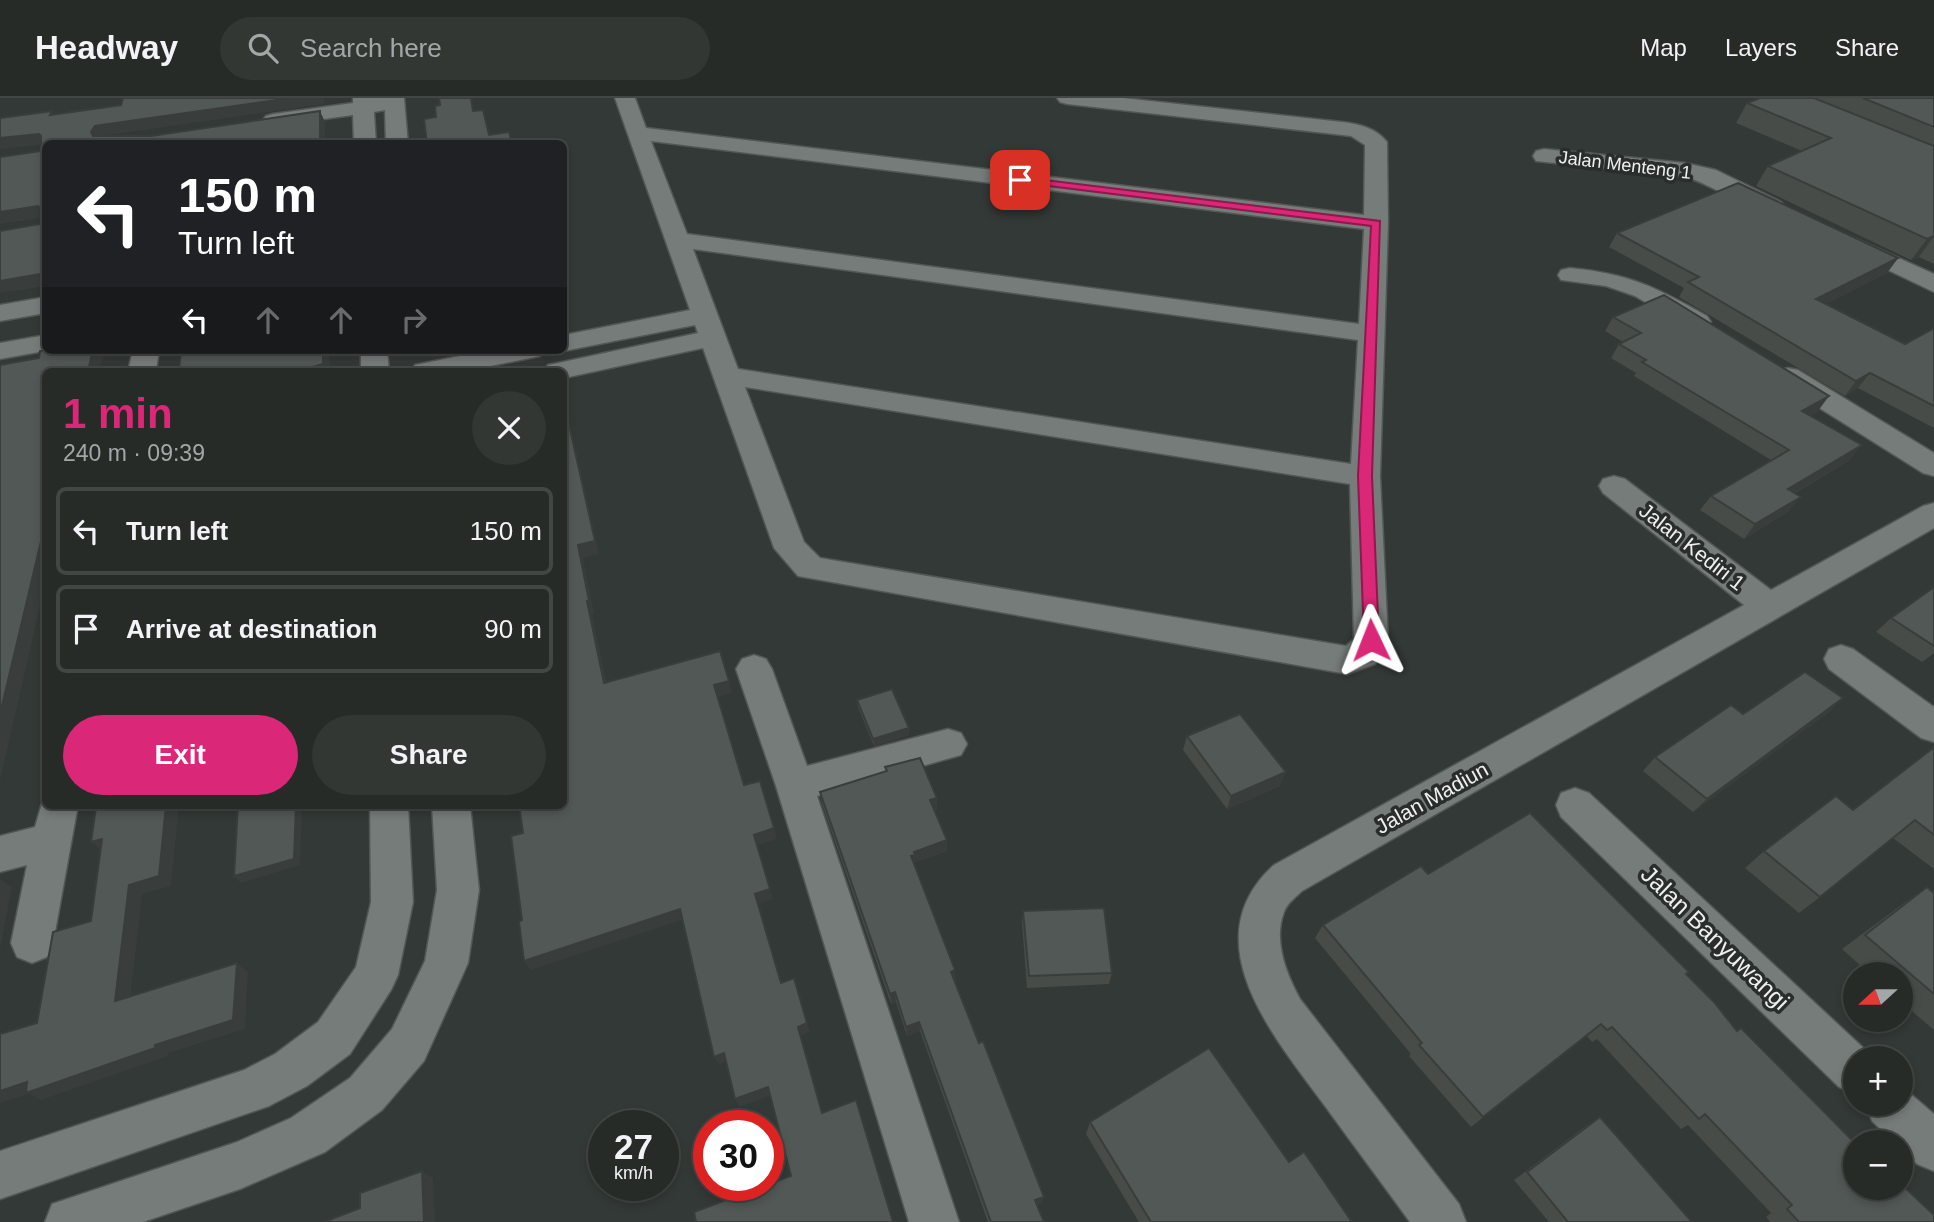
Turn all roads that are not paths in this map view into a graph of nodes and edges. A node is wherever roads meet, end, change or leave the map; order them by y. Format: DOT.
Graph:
graph roads {
  1 [pos="625,98"];
  2 [pos="1067,98"];
  3 [pos="394,100"];
  4 [pos="363,102"];
  5 [pos="256,122"];
  6 [pos="638,133"];
  7 [pos="365,140"];
  8 [pos="397,140"];
  9 [pos="1544,156"];
  10 [pos="1796,218"];
  11 [pos="1376,223"];
  12 [pos="1834,236"];
  13 [pos="677,240"];
  14 [pos="1570,275"];
  15 [pos="1934,284"];
  16 [pos="42,307"];
  17 [pos="0,313"];
  18 [pos="709,327"];
  19 [pos="1372,334"];
  20 [pos="1724,338"];
  21 [pos="42,344"];
  22 [pos="567,344"];
  23 [pos="0,351"];
  24 [pos="511,354"];
  25 [pos="1771,366"];
  26 [pos="440,368"];
  27 [pos="567,368"];
  28 [pos="727,376"];
  29 [pos="1934,466"];
  30 [pos="1365,476"];
  31 [pos="1614,486"];
  32 [pos="1934,514"];
  33 [pos="1770,607"];
  34 [pos="1841,659"];
  35 [pos="754,669"];
  36 [pos="1934,727"];
  37 [pos="948,744"];
  38 [pos="795,786"];
  39 [pos="1575,805"];
  40 [pos="389,809"];
  41 [pos="451,809"];
  42 [pos="56,822"];
  43 [pos="0,854"];
  44 [pos="32,943"];
  45 [pos="1843,1061"];
  46 [pos="1902,1116"];
  47 [pos="1934,1147"];
  48 [pos="0,1175"];
  49 [pos="70,1222"];
  50 [pos="934,1222"];
  51 [pos="1441,1222"];
  1 -- 6 [label="street"];
  2 -- 11 [label="street"];
  3 -- 4 [label="street"];
  3 -- 8 [label="street"];
  4 -- 5 [label="street"];
  4 -- 7 [label="street"];
  6 -- 11 [label="street"];
  6 -- 13 [label="street"];
  9 -- 10 [label="street, Jalan Menteng 1"];
  11 -- 19 [label="street"];
  12 -- 15 [label="street"];
  13 -- 18 [label="street"];
  13 -- 19 [label="street"];
  14 -- 20 [label="street"];
  16 -- 17 [label="street"];
  18 -- 22 [label="street"];
  18 -- 27 [label="street"];
  18 -- 28 [label="street"];
  19 -- 30 [label="street"];
  21 -- 23 [label="street"];
  24 -- 26 [label="street"];
  25 -- 29 [label="street"];
  28 -- 30 [label="street"];
  28 -- 30 [label="street"];
  31 -- 33 [label="street, Jalan Kediri 1"];
  32 -- 33 [label="street, Jalan Madiun"];
  33 -- 51 [label="street, Jalan Madiun"];
  34 -- 36 [label="street"];
  35 -- 38 [label="street"];
  37 -- 38 [label="street"];
  38 -- 50 [label="street"];
  39 -- 45 [label="street, Jalan Banyuwangi"];
  40 -- 48 [label="street"];
  41 -- 49 [label="street"];
  42 -- 43 [label="street"];
  42 -- 44 [label="street"];
  46 -- 47 [label="street"];
}
